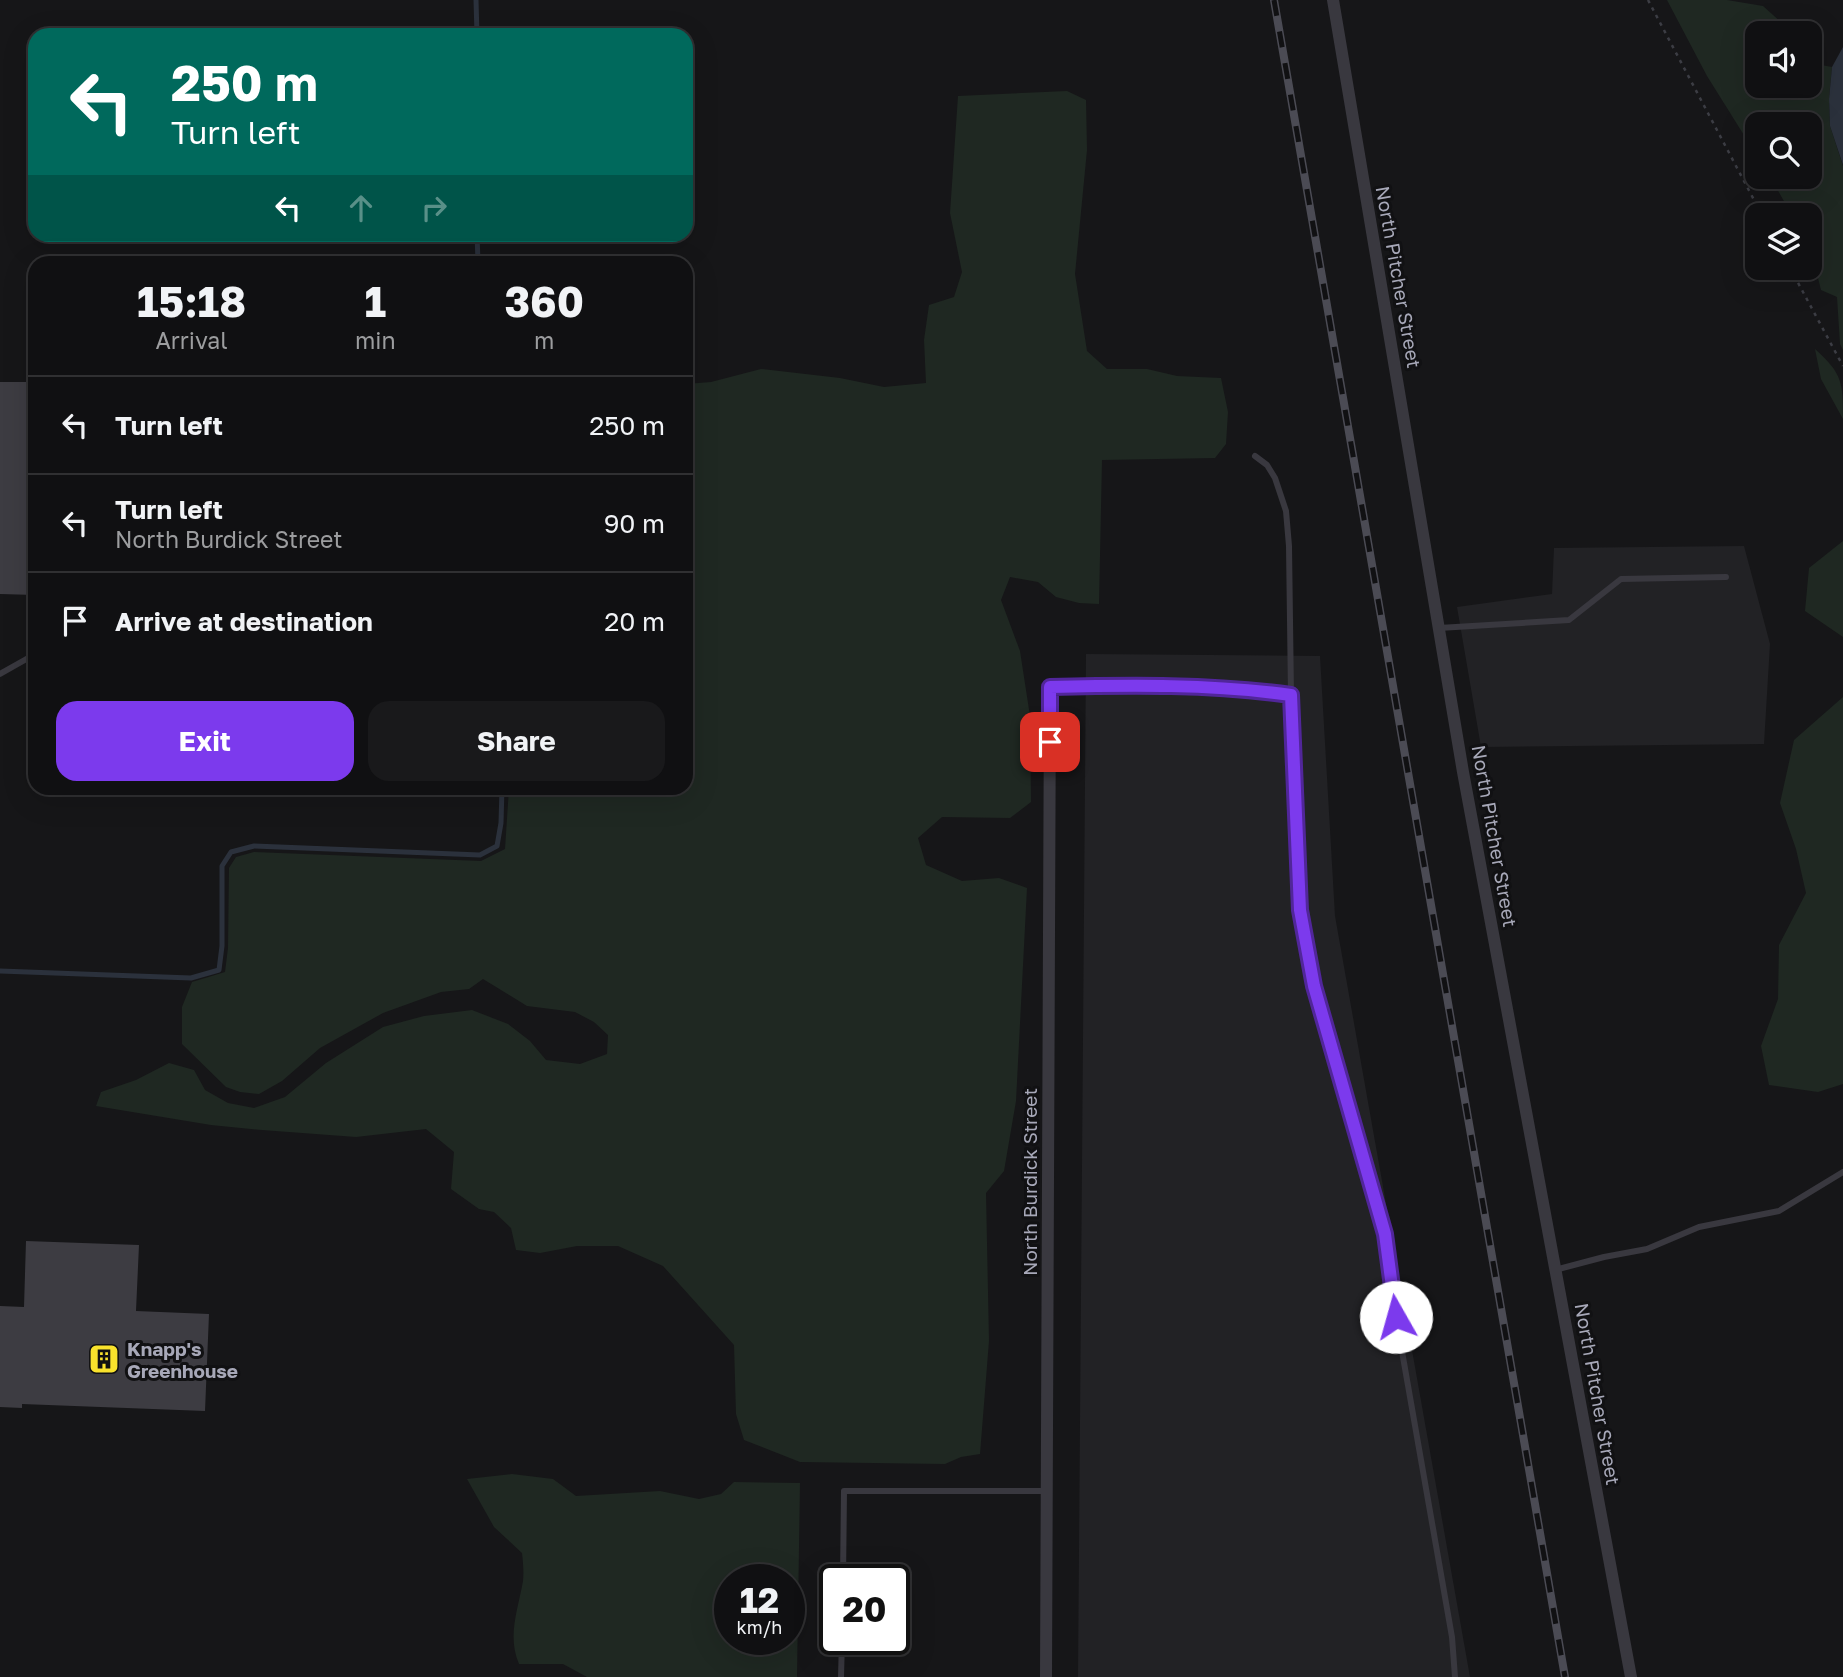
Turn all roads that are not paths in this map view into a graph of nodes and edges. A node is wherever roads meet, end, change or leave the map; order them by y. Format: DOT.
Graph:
graph roads {
  1 [pos="1333,0"];
  2 [pos="1255,456"];
  3 [pos="1726,577"];
  4 [pos="1439,628"];
  5 [pos="28,658"];
  6 [pos="0,674"];
  7 [pos="1050,687"];
  8 [pos="1291,695"];
  9 [pos="1843,1172"];
  10 [pos="1555,1270"];
  11 [pos="1046,1491"];
  12 [pos="843,1564"];
  13 [pos="842,1655"];
  14 [pos="841,1677"];
  15 [pos="1046,1677"];
  16 [pos="1455,1677"];
  17 [pos="1631,1677"];
  1 -- 4 [label="street, North Pitcher Street"];
  2 -- 8 [label="lane"];
  3 -- 4 [label="lane"];
  4 -- 10 [label="street, North Pitcher Street"];
  5 -- 6 [label="lane"];
  7 -- 8 [label="lane"];
  7 -- 11 [label="street, North Burdick Street"];
  8 -- 16 [label="lane"];
  9 -- 10 [label="lane"];
  10 -- 17 [label="street, North Pitcher Street"];
  11 -- 12 [label="lane"];
  11 -- 15 [label="street, North Burdick Street"];
  13 -- 14 [label="lane"];
}
